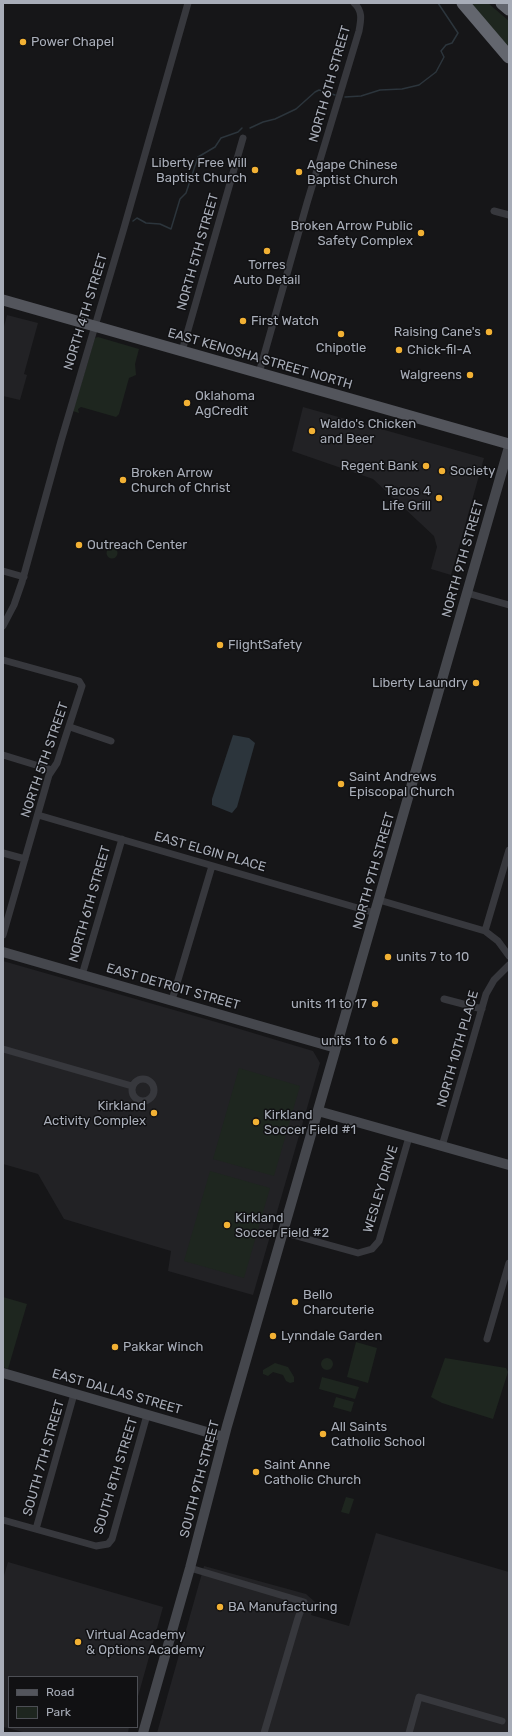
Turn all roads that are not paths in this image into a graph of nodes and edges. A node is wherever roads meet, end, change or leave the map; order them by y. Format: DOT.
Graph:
graph roads {
  1 [pos="188,3"];
  2 [pos="354,3"];
  3 [pos="463,3"];
  4 [pos="502,3"];
  5 [pos="509,9"];
  6 [pos="509,57"];
  7 [pos="243,138"];
  8 [pos="494,211"];
  9 [pos="509,216"];
  10 [pos="3,300"];
  11 [pos="94,326"];
  12 [pos="182,351"];
  13 [pos="259,373"];
  14 [pos="509,446"];
  15 [pos="3,571"];
  16 [pos="24,576"];
  17 [pos="467,593"];
  18 [pos="509,605"];
  19 [pos="3,626"];
  20 [pos="3,660"];
  21 [pos="70,727"];
  22 [pos="111,741"];
  23 [pos="3,755"];
  24 [pos="52,770"];
  25 [pos="38,815"];
  26 [pos="122,839"];
  27 [pos="509,850"];
  28 [pos="3,853"];
  29 [pos="25,859"];
  30 [pos="212,866"];
  31 [pos="379,900"];
  32 [pos="375,913"];
  33 [pos="485,931"];
  34 [pos="3,936"];
  35 [pos="3,952"];
  36 [pos="509,956"];
  37 [pos="509,965"];
  38 [pos="82,975"];
  39 [pos="444,999"];
  40 [pos="172,1000"];
  41 [pos="482,1009"];
  42 [pos="336,1048"];
  43 [pos="3,1049"];
  44 [pos="132,1086"];
  45 [pos="318,1111"];
  46 [pos="409,1137"];
  47 [pos="442,1146"];
  48 [pos="509,1165"];
  49 [pos="282,1232"];
  50 [pos="509,1263"];
  51 [pos="487,1339"];
  52 [pos="3,1373"];
  53 [pos="74,1394"];
  54 [pos="147,1415"];
  55 [pos="224,1437"];
  56 [pos="3,1520"];
  57 [pos="36,1529"];
  58 [pos="190,1568"];
  59 [pos="502,1721"];
  60 [pos="143,1733"];
  61 [pos="264,1733"];
  62 [pos="409,1733"];
  1 -- 11 [label="street, NORTH 4TH STREET"];
  2 -- 13 [label="street, NORTH 6TH STREET"];
  3 -- 6 [label="highway"];
  4 -- 5 [label="highway"];
  7 -- 12 [label="street, NORTH 5TH STREET"];
  8 -- 9 [label="street"];
  10 -- 11 [label="main road, EAST KENOSHA STREET NORTH"];
  11 -- 12 [label="main road, EAST KENOSHA STREET NORTH"];
  11 -- 16 [label="street, NORTH 4TH STREET"];
  12 -- 13 [label="main road, EAST KENOSHA STREET NORTH"];
  13 -- 14 [label="main road, EAST KENOSHA STREET NORTH"];
  14 -- 17 [label="main road, NORTH 9TH STREET"];
  15 -- 16 [label="street"];
  16 -- 19 [label="street, NORTH 4TH STREET"];
  17 -- 18 [label="street"];
  17 -- 31 [label="main road, NORTH 9TH STREET"];
  20 -- 21 [label="street, NORTH 5TH STREET"];
  21 -- 22 [label="street"];
  21 -- 24 [label="street, NORTH 5TH STREET"];
  23 -- 24 [label="street"];
  24 -- 25 [label="street, NORTH 5TH STREET"];
  25 -- 26 [label="street, EAST ELGIN PLACE"];
  25 -- 29 [label="street, NORTH 5TH STREET"];
  26 -- 30 [label="street, EAST ELGIN PLACE"];
  26 -- 38 [label="street, NORTH 6TH STREET"];
  27 -- 33 [label="street"];
  28 -- 29 [label="street"];
  29 -- 34 [label="street, NORTH 5TH STREET"];
  30 -- 32 [label="street, EAST ELGIN PLACE"];
  30 -- 40 [label="street"];
  31 -- 32 [label="main road, NORTH 9TH STREET"];
  31 -- 33 [label="street"];
  32 -- 42 [label="main road, NORTH 9TH STREET"];
  33 -- 36 [label="street"];
  35 -- 38 [label="main road, EAST DETROIT STREET"];
  37 -- 41 [label="street, NORTH 10TH PLACE"];
  38 -- 40 [label="main road, EAST DETROIT STREET"];
  39 -- 41 [label="street"];
  40 -- 42 [label="main road, EAST DETROIT STREET"];
  41 -- 47 [label="street, NORTH 10TH PLACE"];
  42 -- 45 [label="main road, NORTH 9TH STREET"];
  43 -- 44 [label="street"];
  45 -- 46 [label="main road"];
  45 -- 49 [label="main road, NORTH 9TH STREET"];
  46 -- 47 [label="main road"];
  46 -- 49 [label="street, WESLEY DRIVE"];
  47 -- 48 [label="main road"];
  49 -- 55 [label="main road, SOUTH 9TH STREET"];
  50 -- 51 [label="street"];
  52 -- 53 [label="main road, EAST DALLAS STREET"];
  53 -- 54 [label="main road, EAST DALLAS STREET"];
  53 -- 57 [label="street, SOUTH 7TH STREET"];
  54 -- 55 [label="main road, EAST DALLAS STREET"];
  54 -- 57 [label="street, SOUTH 8TH STREET"];
  55 -- 58 [label="main road, SOUTH 9TH STREET"];
  56 -- 57 [label="street"];
  58 -- 60 [label="main road, SOUTH 9TH STREET"];
  58 -- 61 [label="street"];
  59 -- 62 [label="street"];
}
